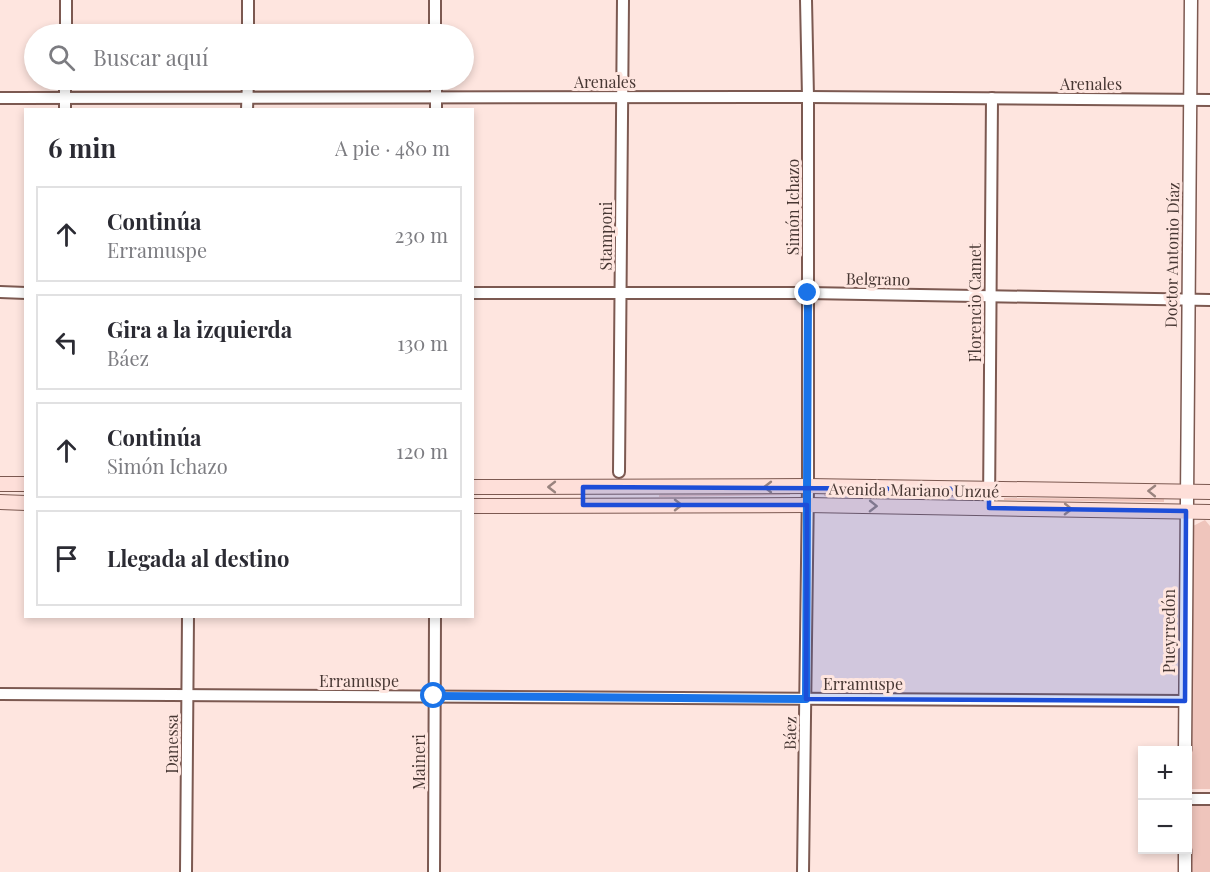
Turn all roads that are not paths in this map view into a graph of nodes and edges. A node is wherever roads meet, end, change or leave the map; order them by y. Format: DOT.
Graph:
graph roads {
  1 [pos="66,0"];
  2 [pos="248,0"];
  3 [pos="435,0"];
  4 [pos="623,0"];
  5 [pos="806,0"];
  6 [pos="1191,0"];
  7 [pos="66,24"];
  8 [pos="248,24"];
  9 [pos="435,24"];
  10 [pos="65,90"];
  11 [pos="248,90"];
  12 [pos="436,90"];
  13 [pos="248,97"];
  14 [pos="436,97"];
  15 [pos="622,97"];
  16 [pos="808,97"];
  17 [pos="0,98"];
  18 [pos="65,98"];
  19 [pos="992,98"];
  20 [pos="1190,99"];
  21 [pos="1210,100"];
  22 [pos="65,108"];
  23 [pos="248,108"];
  24 [pos="436,108"];
  25 [pos="0,292"];
  26 [pos="24,292"];
  27 [pos="474,293"];
  28 [pos="620,293"];
  29 [pos="808,293"];
  30 [pos="990,296"];
  31 [pos="1188,300"];
  32 [pos="1210,300"];
  33 [pos="619,472"];
  34 [pos="0,484"];
  35 [pos="24,484"];
  36 [pos="808,486"];
  37 [pos="474,487"];
  38 [pos="583,487"];
  39 [pos="651,487"];
  40 [pos="989,489"];
  41 [pos="1186,492"];
  42 [pos="1210,492"];
  43 [pos="0,502"];
  44 [pos="24,503"];
  45 [pos="583,505"];
  46 [pos="650,505"];
  47 [pos="807,505"];
  48 [pos="474,506"];
  49 [pos="989,508"];
  50 [pos="1186,511"];
  51 [pos="1209,512"];
  52 [pos="188,618"];
  53 [pos="435,618"];
  54 [pos="0,694"];
  55 [pos="187,695"];
  56 [pos="434,696"];
  57 [pos="806,699"];
  58 [pos="1185,702"];
  59 [pos="1185,746"];
  60 [pos="1192,799"];
  61 [pos="1210,799"];
  62 [pos="1185,854"];
  63 [pos="186,872"];
  64 [pos="434,872"];
  65 [pos="803,872"];
  66 [pos="1185,872"];
  1 -- 7 [label="street"];
  2 -- 8 [label="street"];
  3 -- 9 [label="street"];
  4 -- 15 [label="street, Stamponi"];
  5 -- 16 [label="street, Simón Ichazo"];
  6 -- 20 [label="street, Doctor Antonio Díaz"];
  10 -- 18 [label="street"];
  11 -- 13 [label="street"];
  12 -- 14 [label="street"];
  13 -- 14 [label="street, Arenales"];
  13 -- 18 [label="street, Arenales"];
  13 -- 23 [label="street"];
  14 -- 15 [label="street, Arenales"];
  14 -- 24 [label="street"];
  15 -- 16 [label="street, Arenales"];
  15 -- 28 [label="street, Stamponi"];
  16 -- 19 [label="street, Arenales"];
  16 -- 29 [label="street, Simón Ichazo"];
  17 -- 18 [label="street, Arenales"];
  18 -- 22 [label="street"];
  19 -- 20 [label="street, Arenales"];
  19 -- 30 [label="street, Florencio Camet"];
  20 -- 21 [label="street, Arenales"];
  20 -- 31 [label="street, Doctor Antonio Díaz"];
  25 -- 26 [label="street"];
  27 -- 28 [label="street, Belgrano"];
  28 -- 29 [label="street, Belgrano"];
  28 -- 33 [label="street, Stamponi"];
  29 -- 30 [label="street, Belgrano"];
  29 -- 36 [label="street, Simón Ichazo"];
  30 -- 31 [label="street, Belgrano"];
  30 -- 40 [label="street, Florencio Camet"];
  31 -- 32 [label="street, Belgrano"];
  31 -- 41 [label="street, Doctor Antonio Díaz"];
  34 -- 35 [label="main road"];
  36 -- 39 [label="main road, Avenida Mariano Unzué, one-way"];
  36 -- 40 [label="main road, Avenida Mariano Unzué"];
  36 -- 47 [label="street, Báez"];
  38 -- 37 [label="main road, Avenida Mariano Unzué, one-way"];
  38 -- 39 [label="main road, Avenida Mariano Unzué"];
  38 -- 45 [label="main road"];
  39 -- 46 [label="main road"];
  41 -- 40 [label="main road, Avenida Mariano Unzué, one-way"];
  40 -- 49 [label="street, Florencio Camet"];
  41 -- 42 [label="main road, Avenida Mariano Unzué"];
  41 -- 50 [label="street, Doctor Antonio Díaz"];
  43 -- 44 [label="main road"];
  45 -- 46 [label="main road, Avenida Mariano Unzué"];
  45 -- 48 [label="main road, Avenida Mariano Unzué"];
  46 -- 47 [label="main road, Avenida Mariano Unzué, one-way"];
  47 -- 49 [label="main road, Avenida Mariano Unzué, one-way"];
  47 -- 57 [label="street, Báez"];
  49 -- 50 [label="main road, Avenida Mariano Unzué, one-way"];
  50 -- 51 [label="main road, Avenida Mariano Unzué"];
  50 -- 58 [label="street, Pueyrredón"];
  52 -- 55 [label="street, Danessa"];
  53 -- 56 [label="street, Maineri"];
  54 -- 55 [label="street, Erramuspe"];
  55 -- 56 [label="street, Erramuspe"];
  55 -- 63 [label="street, Danessa"];
  56 -- 57 [label="street, Erramuspe"];
  56 -- 64 [label="street, Maineri"];
  57 -- 58 [label="street, Erramuspe"];
  57 -- 65 [label="street, Báez"];
  58 -- 59 [label="street, Pueyrredón"];
  60 -- 61 [label="street"];
  62 -- 66 [label="street"];
}
